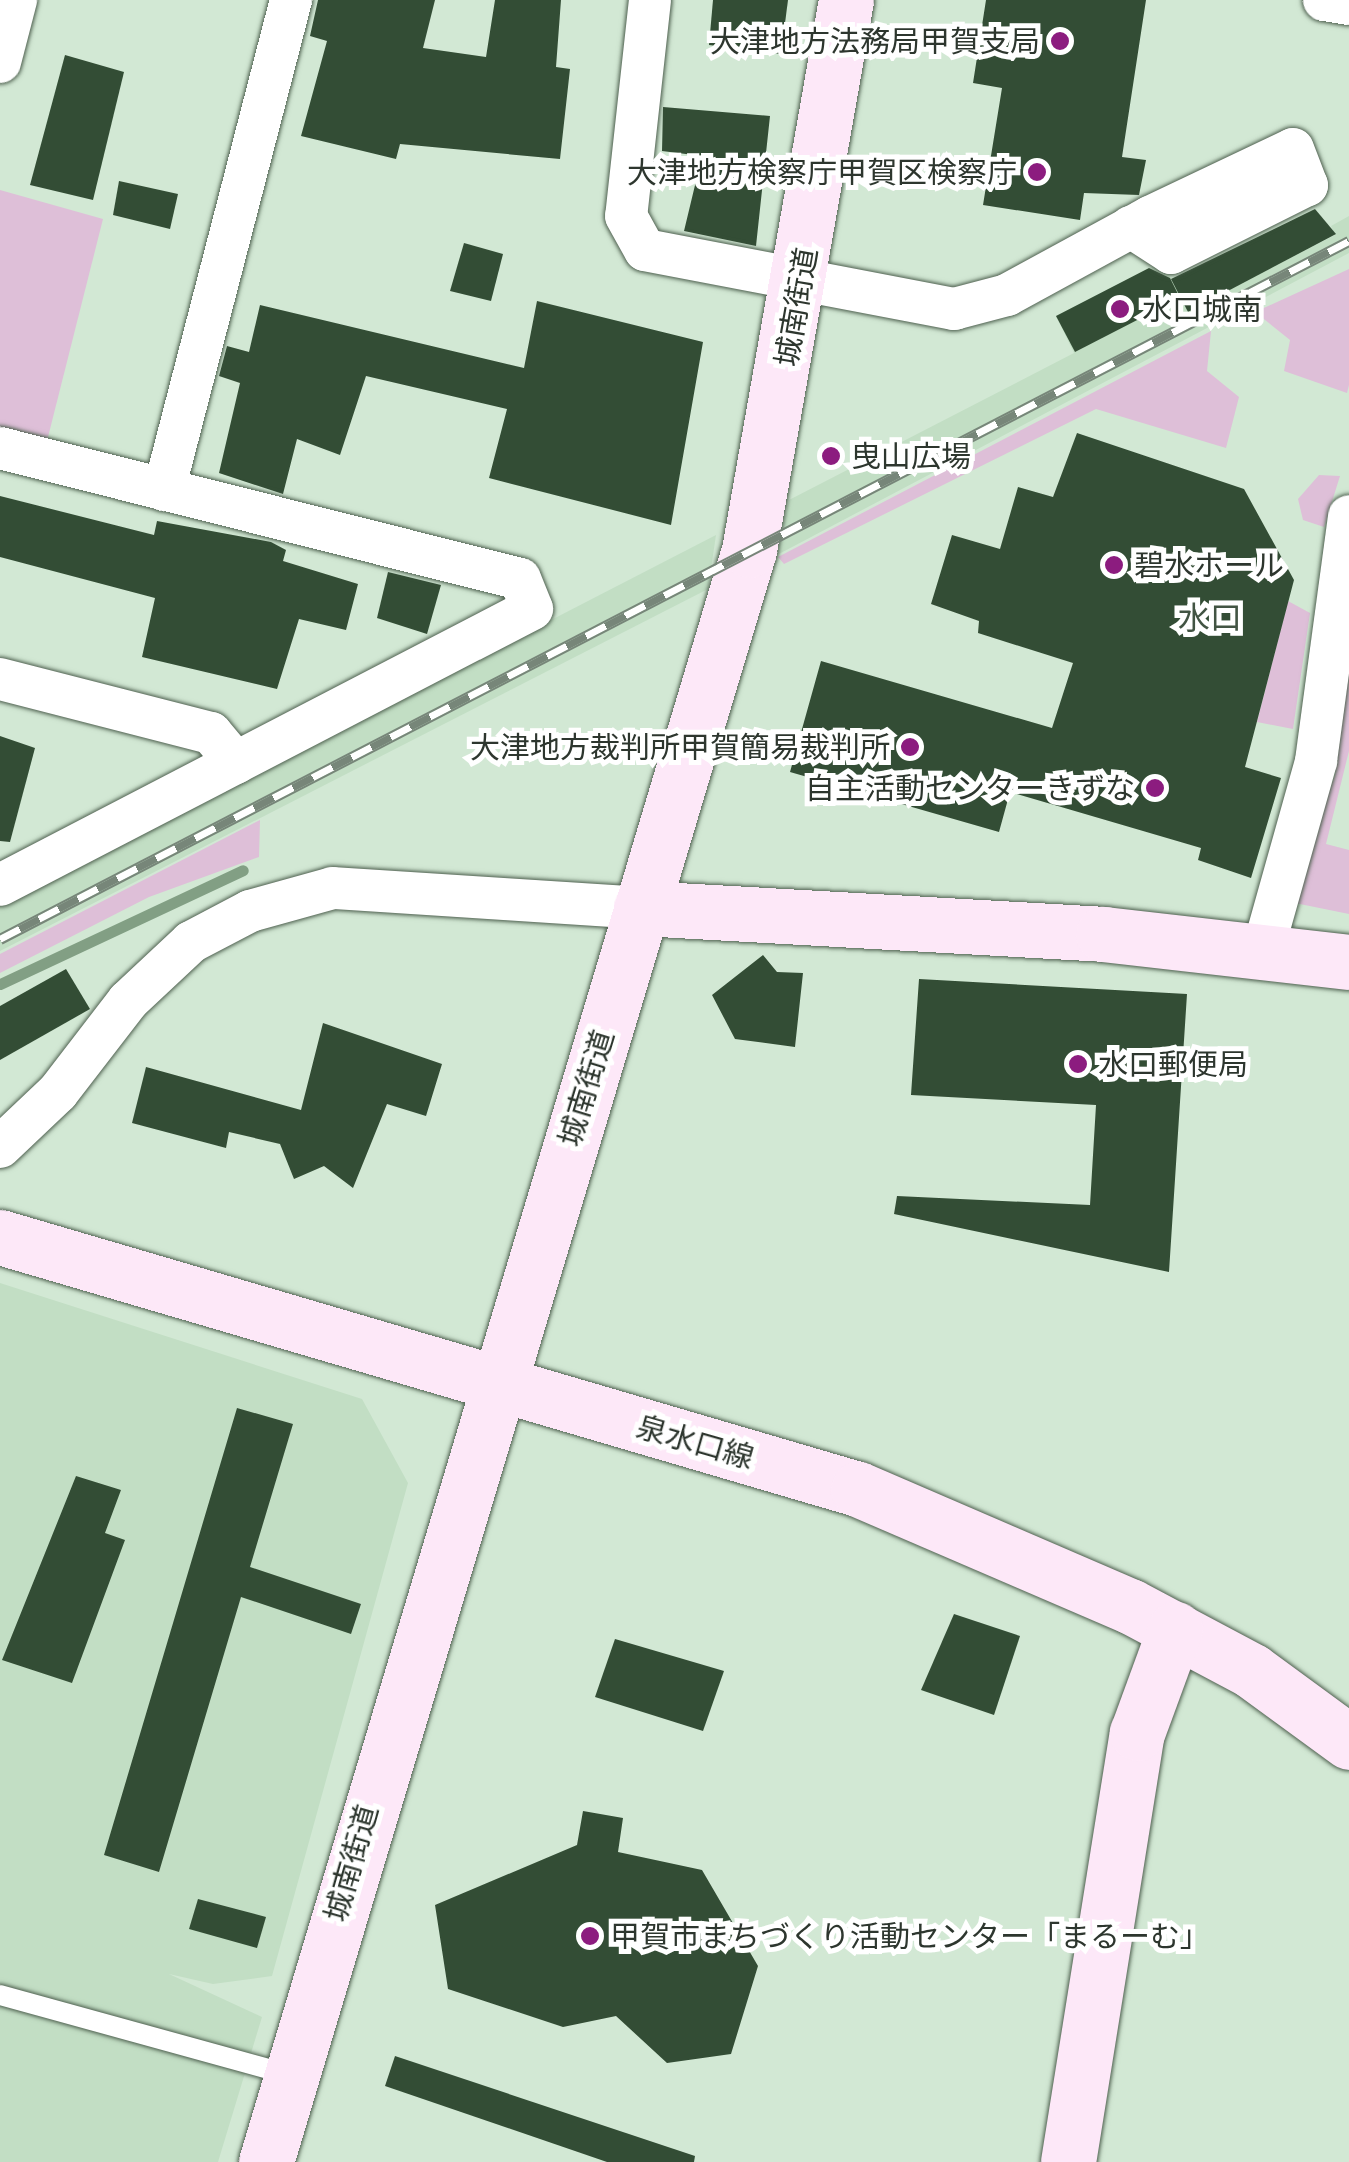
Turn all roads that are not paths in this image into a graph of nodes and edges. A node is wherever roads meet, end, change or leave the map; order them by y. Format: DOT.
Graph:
graph roads {
  1 [pos="16,0"];
  2 [pos="292,0"];
  3 [pos="650,0"];
  4 [pos="846,0"];
  5 [pos="1324,0"];
  6 [pos="1349,4"];
  7 [pos="0,62"];
  8 [pos="1131,227"];
  9 [pos="802,284"];
  10 [pos="0,448"];
  11 [pos="164,490"];
  12 [pos="1349,516"];
  13 [pos="1343,588"];
  14 [pos="0,680"];
  15 [pos="236,763"];
  16 [pos="0,886"];
  17 [pos="641,908"];
  18 [pos="1262,950"];
  19 [pos="1349,962"];
  20 [pos="0,1147"];
  21 [pos="0,1238"];
  22 [pos="498,1382"];
  23 [pos="1175,1629"];
  24 [pos="1349,1742"];
  25 [pos="0,1994"];
  26 [pos="290,2075"];
  27 [pos="266,2162"];
  28 [pos="1068,2162"];
  1 -- 7 [label="street"];
  2 -- 11 [label="street"];
  3 -- 9 [label="street"];
  4 -- 9 [label="street, 城南街道"];
  5 -- 6 [label="street"];
  8 -- 9 [label="street"];
  9 -- 17 [label="street, 城南街道"];
  10 -- 11 [label="street"];
  11 -- 15 [label="street"];
  12 -- 13 [label="street"];
  13 -- 18 [label="street"];
  14 -- 15 [label="street"];
  15 -- 16 [label="street"];
  17 -- 18 [label="street"];
  17 -- 20 [label="street"];
  17 -- 22 [label="street, 城南街道"];
  18 -- 19 [label="street"];
  21 -- 22 [label="street, 泉水口線"];
  22 -- 23 [label="street, 泉水口線"];
  22 -- 26 [label="street, 城南街道"];
  23 -- 24 [label="street, 泉水口線"];
  23 -- 28 [label="street"];
  25 -- 26 [label="lane"];
  26 -- 27 [label="street, 城南街道"];
}
